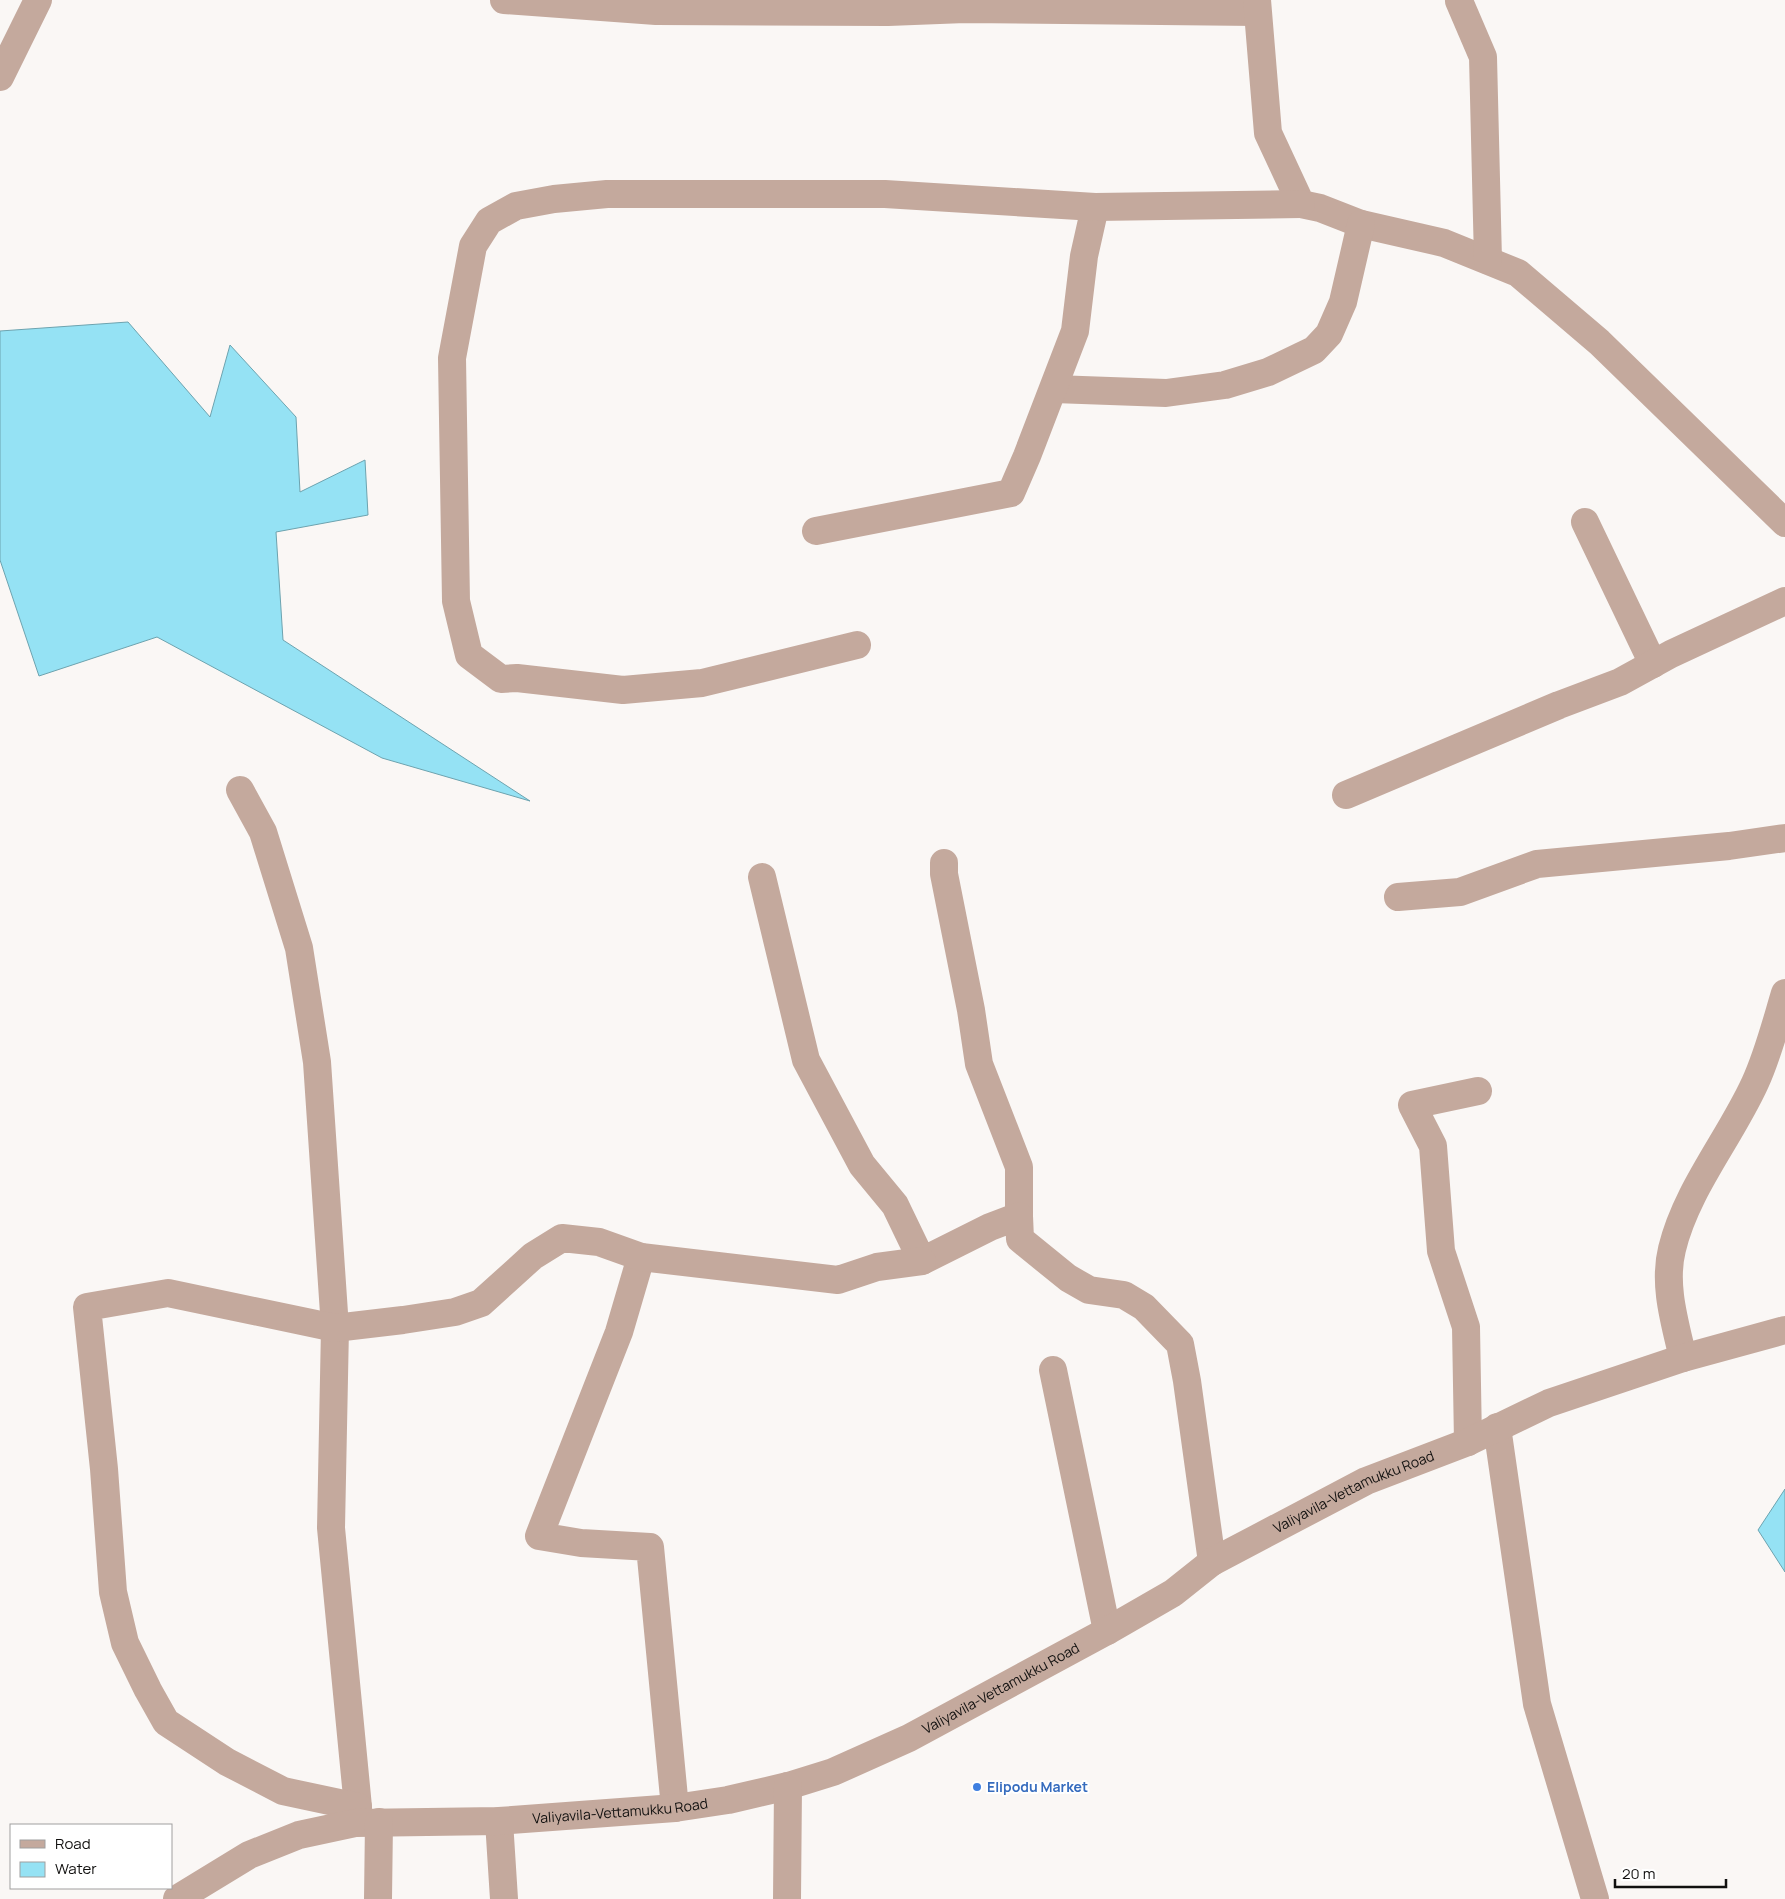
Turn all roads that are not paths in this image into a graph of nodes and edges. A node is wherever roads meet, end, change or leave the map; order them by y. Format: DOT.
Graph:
graph roads {
  1 [pos="38,0"];
  2 [pos="504,0"];
  3 [pos="1460,0"];
  4 [pos="889,6"];
  5 [pos="1257,6"];
  6 [pos="0,77"];
  7 [pos="1301,204"];
  8 [pos="1095,207"];
  9 [pos="1361,224"];
  10 [pos="1488,260"];
  11 [pos="1054,388"];
  12 [pos="1585,522"];
  13 [pos="1785,522"];
  14 [pos="816,531"];
  15 [pos="1785,601"];
  16 [pos="857,645"];
  17 [pos="1653,664"];
  18 [pos="240,790"];
  19 [pos="1346,795"];
  20 [pos="1785,838"];
  21 [pos="944,863"];
  22 [pos="762,877"];
  23 [pos="1398,897"];
  24 [pos="1785,993"];
  25 [pos="1478,1091"];
  26 [pos="1019,1216"];
  27 [pos="642,1257"];
  28 [pos="922,1261"];
  29 [pos="335,1328"];
  30 [pos="1785,1330"];
  31 [pos="1683,1358"];
  32 [pos="1053,1370"];
  33 [pos="1497,1428"];
  34 [pos="1468,1442"];
  35 [pos="1212,1562"];
  36 [pos="1107,1631"];
  37 [pos="788,1786"];
  38 [pos="675,1808"];
  39 [pos="364,1817"];
  40 [pos="499,1820"];
  41 [pos="177,1899"];
  42 [pos="378,1899"];
  43 [pos="504,1899"];
  44 [pos="787,1899"];
  45 [pos="1594,1899"];
  1 -- 6 [label="street"];
  2 -- 4 [label="street"];
  3 -- 10 [label="street"];
  4 -- 5 [label="street"];
  5 -- 7 [label="street"];
  7 -- 8 [label="street"];
  7 -- 9 [label="street"];
  8 -- 11 [label="street"];
  8 -- 16 [label="street"];
  9 -- 10 [label="street"];
  9 -- 11 [label="street"];
  10 -- 13 [label="street"];
  11 -- 14 [label="street"];
  12 -- 17 [label="street"];
  15 -- 17 [label="street"];
  17 -- 19 [label="street"];
  18 -- 29 [label="street"];
  20 -- 23 [label="street"];
  21 -- 26 [label="street"];
  22 -- 28 [label="street"];
  24 -- 31 [label="street"];
  25 -- 34 [label="street"];
  26 -- 28 [label="street"];
  26 -- 35 [label="street"];
  27 -- 28 [label="street"];
  27 -- 29 [label="street"];
  27 -- 38 [label="street"];
  29 -- 39 [label="street"];
  29 -- 39 [label="street"];
  30 -- 31 [label="street, Valiyavila-Vettamukku Road"];
  31 -- 33 [label="street, Valiyavila-Vettamukku Road"];
  32 -- 36 [label="street"];
  33 -- 34 [label="street, Valiyavila-Vettamukku Road"];
  33 -- 45 [label="street"];
  34 -- 35 [label="street, Valiyavila-Vettamukku Road"];
  35 -- 36 [label="street, Valiyavila-Vettamukku Road"];
  36 -- 37 [label="street, Valiyavila-Vettamukku Road"];
  37 -- 38 [label="street, Valiyavila-Vettamukku Road"];
  37 -- 44 [label="street"];
  38 -- 40 [label="street, Valiyavila-Vettamukku Road"];
  39 -- 40 [label="street, Valiyavila-Vettamukku Road"];
  39 -- 41 [label="street, Valiyavila-Vettamukku Road"];
  39 -- 42 [label="street"];
  40 -- 43 [label="street"];
}
